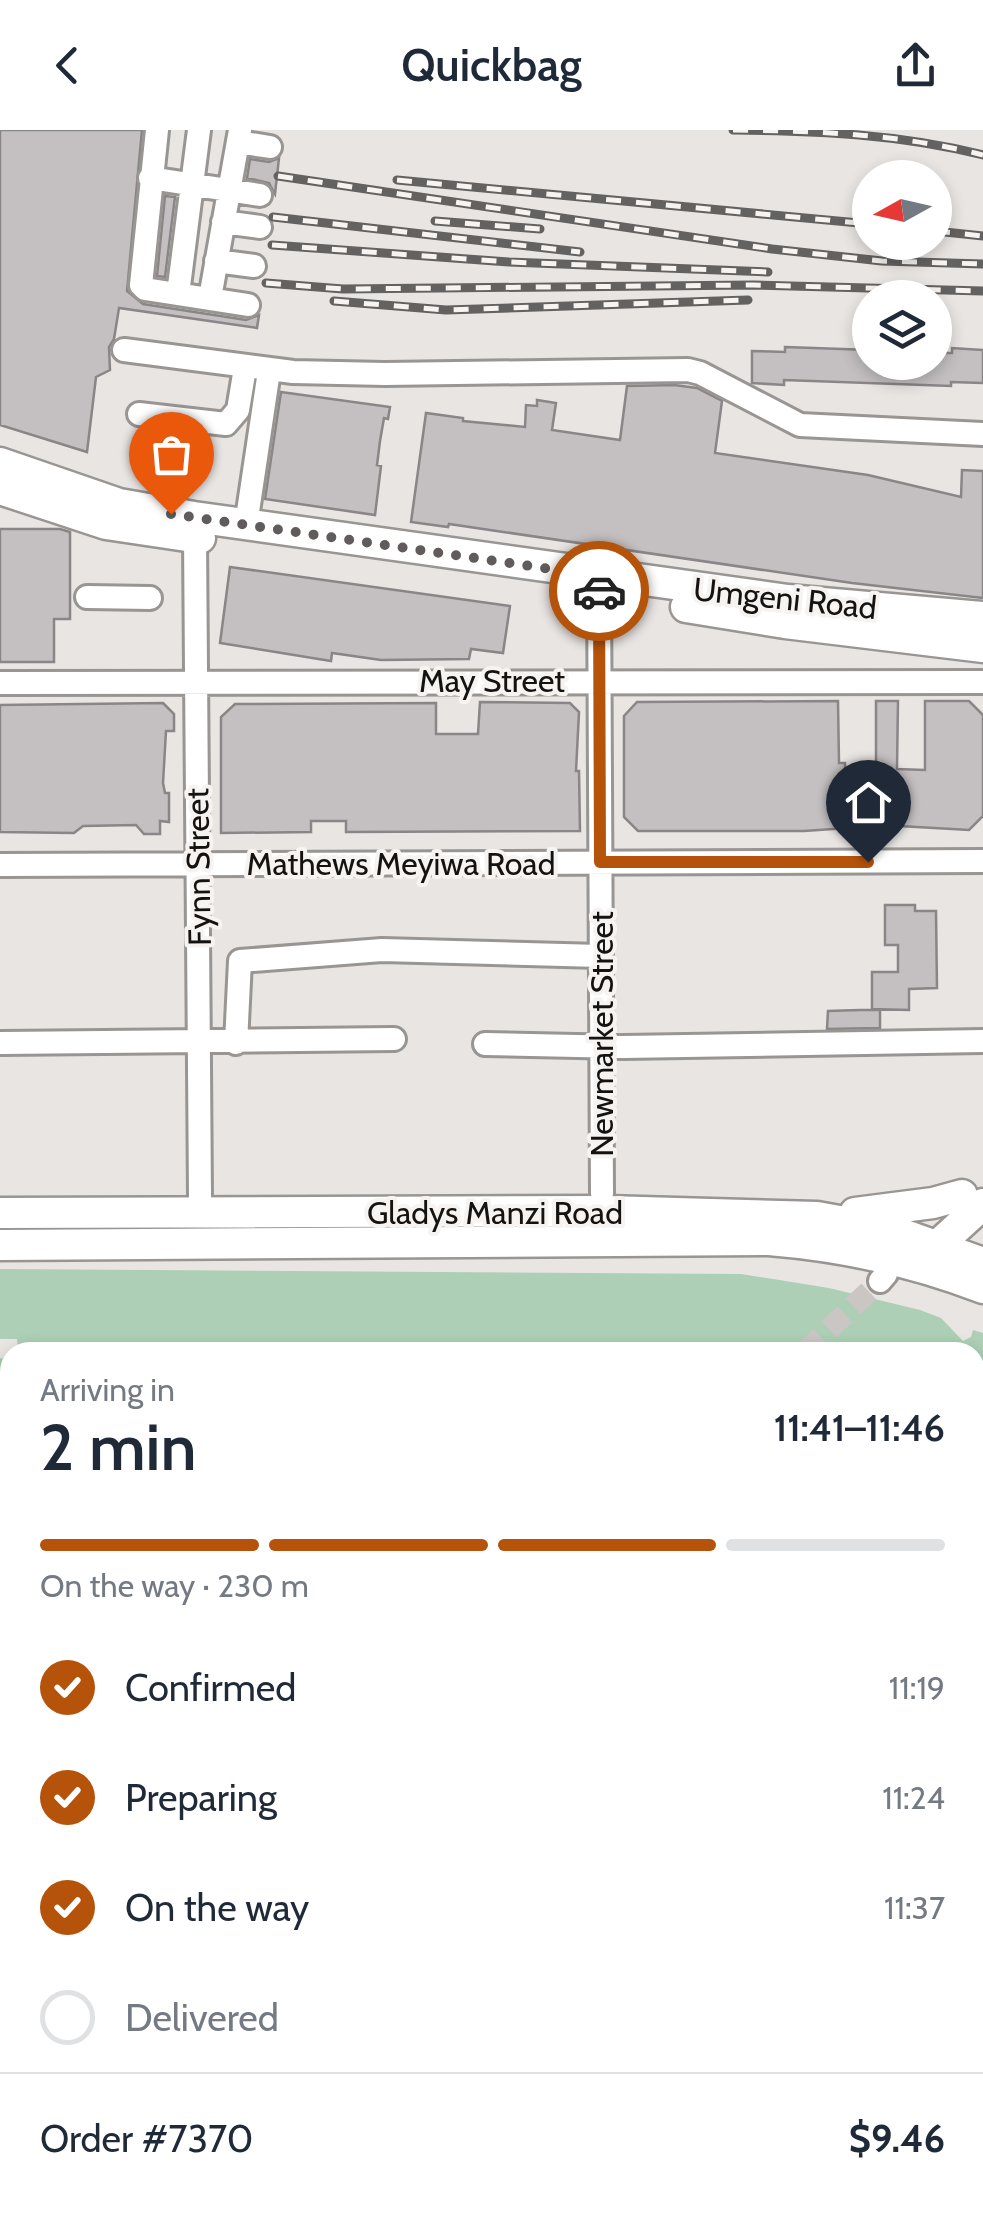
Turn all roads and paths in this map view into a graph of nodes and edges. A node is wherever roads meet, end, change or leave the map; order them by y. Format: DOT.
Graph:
graph roads {
  1 [pos="157,130"];
  2 [pos="199,130"];
  3 [pos="239,136"];
  4 [pos="270,147"];
  5 [pos="150,178"];
  6 [pos="192,184"];
  7 [pos="229,190"];
  8 [pos="260,195"];
  9 [pos="223,222"];
  10 [pos="260,227"];
  11 [pos="216,261"];
  12 [pos="254,266"];
  13 [pos="178,294"];
  14 [pos="210,298"];
  15 [pos="248,305"];
  16 [pos="124,350"];
  17 [pos="245,368"];
  18 [pos="269,371"];
  19 [pos="138,414"];
  20 [pos="983,434"];
  21 [pos="0,464"];
  22 [pos="0,489"];
  23 [pos="43,503"];
  24 [pos="0,505"];
  25 [pos="246,525"];
  26 [pos="195,537"];
  27 [pos="599,585"];
  28 [pos="87,597"];
  29 [pos="150,598"];
  30 [pos="787,612"];
  31 [pos="983,617"];
  32 [pos="983,646"];
  33 [pos="601,680"];
  34 [pos="195,681"];
  35 [pos="0,682"];
  36 [pos="983,682"];
  37 [pos="600,862"];
  38 [pos="983,862"];
  39 [pos="198,864"];
  40 [pos="0,865"];
  41 [pos="600,956"];
  42 [pos="394,1039"];
  43 [pos="983,1041"];
  44 [pos="199,1042"];
  45 [pos="236,1042"];
  46 [pos="1,1043"];
  47 [pos="485,1044"];
  48 [pos="601,1046"];
  49 [pos="976,1192"];
  50 [pos="199,1205"];
  51 [pos="0,1213"];
  52 [pos="606,1215"];
  53 [pos="817,1218"];
  54 [pos="199,1244"];
  55 [pos="0,1245"];
  56 [pos="904,1260"];
  57 [pos="983,1264"];
  58 [pos="983,1288"];
  1 -- 5 [label="street"];
  2 -- 6 [label="street"];
  3 -- 4 [label="street"];
  3 -- 7 [label="street"];
  5 -- 6 [label="street"];
  5 -- 13 [label="street"];
  6 -- 7 [label="street"];
  6 -- 13 [label="street"];
  7 -- 8 [label="street"];
  7 -- 9 [label="street"];
  9 -- 10 [label="street"];
  9 -- 11 [label="street"];
  11 -- 12 [label="street"];
  11 -- 14 [label="street"];
  13 -- 14 [label="street"];
  14 -- 15 [label="street"];
  16 -- 17 [label="street"];
  17 -- 18 [label="street"];
  17 -- 19 [label="street"];
  18 -- 20 [label="street"];
  18 -- 25 [label="street"];
  21 -- 25 [label="main road, Umgeni Road"];
  22 -- 23 [label="main road, Umgeni Road"];
  23 -- 24 [label="street"];
  23 -- 26 [label="main road, Umgeni Road"];
  25 -- 27 [label="main road, Umgeni Road"];
  26 -- 27 [label="main road, Umgeni Road"];
  26 -- 34 [label="street, Fynn Street"];
  27 -- 30 [label="main road, Umgeni Road"];
  27 -- 33 [label="street, Newmarket Street"];
  28 -- 29 [label="street"];
  30 -- 31 [label="main road, Umgeni Road"];
  30 -- 32 [label="main road, Umgeni Road"];
  33 -- 34 [label="street, May Street"];
  33 -- 36 [label="street, May Street"];
  33 -- 37 [label="street, Newmarket Street"];
  34 -- 35 [label="street, May Street"];
  34 -- 39 [label="street, Fynn Street"];
  37 -- 38 [label="street, Mathews Meyiwa Road"];
  37 -- 39 [label="street, Mathews Meyiwa Road"];
  37 -- 41 [label="street, Newmarket Street"];
  39 -- 40 [label="street, Mathews Meyiwa Road"];
  39 -- 44 [label="street, Fynn Street"];
  41 -- 45 [label="street"];
  41 -- 48 [label="street, Newmarket Street"];
  42 -- 45 [label="street"];
  43 -- 48 [label="street"];
  44 -- 45 [label="street"];
  44 -- 46 [label="street"];
  44 -- 50 [label="street, Fynn Street"];
  47 -- 48 [label="street"];
  48 -- 52 [label="street, Newmarket Street"];
  49 -- 53 [label="main road"];
  49 -- 56 [label="main road"];
  50 -- 51 [label="main road, Gladys Manzi Road"];
  50 -- 52 [label="main road, Gladys Manzi Road"];
  50 -- 54 [label="main road"];
  52 -- 53 [label="main road, Gladys Manzi Road"];
  52 -- 54 [label="main road, Gladys Manzi Road"];
  52 -- 56 [label="main road, Gladys Manzi Road"];
  53 -- 56 [label="main road, Gladys Manzi Road"];
  54 -- 55 [label="main road, Gladys Manzi Road"];
  56 -- 57 [label="main road, Gladys Manzi Road"];
  56 -- 58 [label="main road, Gladys Manzi Road"];
}
